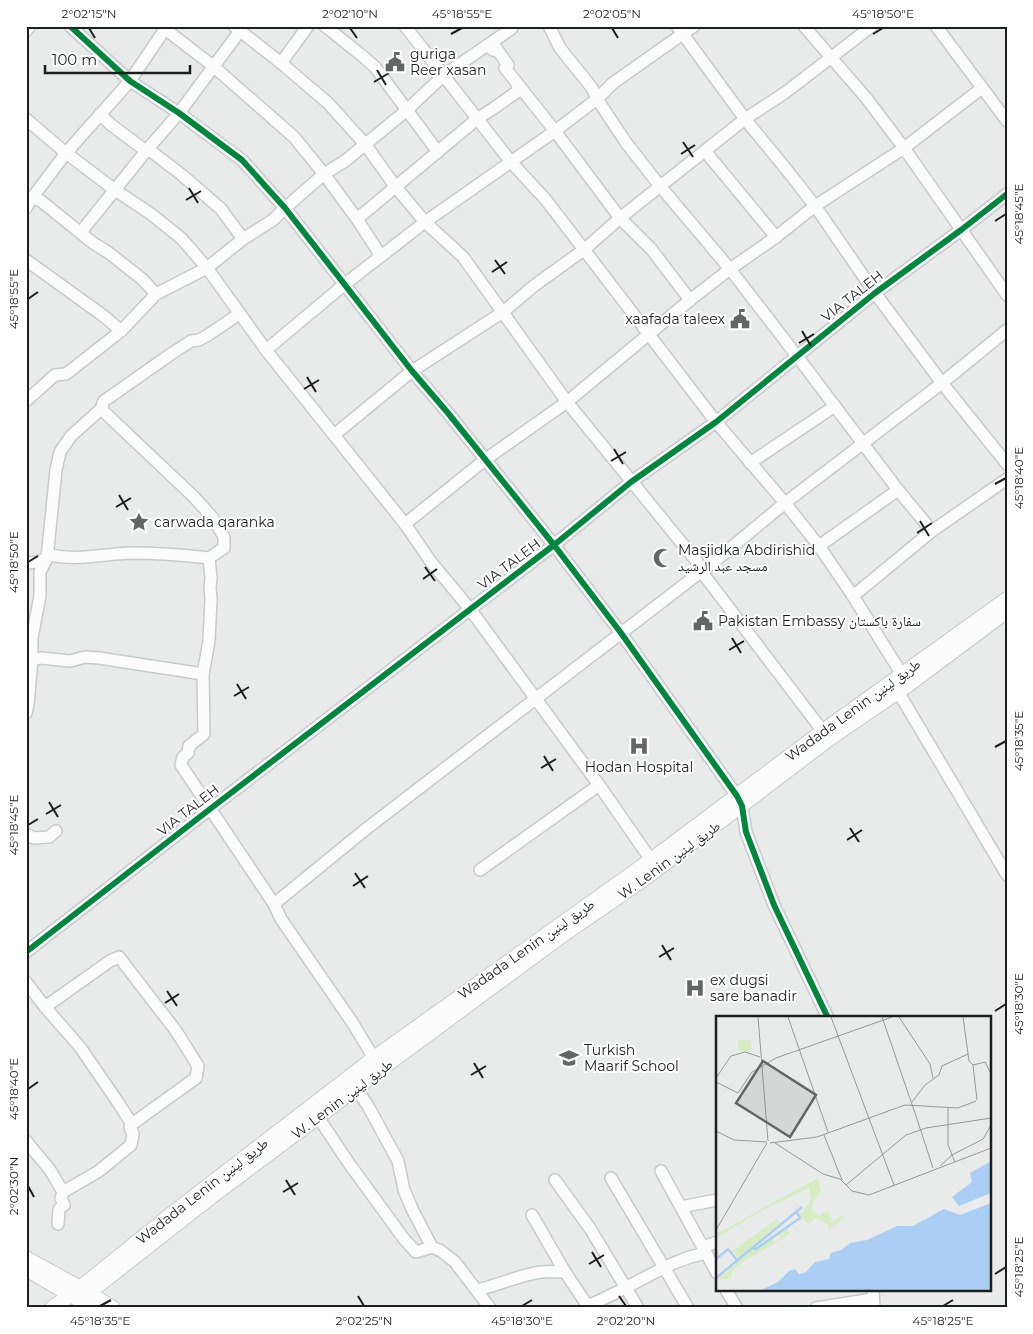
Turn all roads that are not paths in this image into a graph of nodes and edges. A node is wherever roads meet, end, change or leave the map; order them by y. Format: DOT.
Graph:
graph roads {
  1 [pos="30,26"];
  2 [pos="70,26"];
  3 [pos="308,26"];
  4 [pos="326,26"];
  5 [pos="405,26"];
  6 [pos="513,26"];
  7 [pos="549,26"];
  8 [pos="694,26"];
  9 [pos="804,26"];
  10 [pos="872,26"];
  11 [pos="936,26"];
  12 [pos="166,28"];
  13 [pos="237,28"];
  14 [pos="680,30"];
  15 [pos="26,31"];
  16 [pos="488,46"];
  17 [pos="831,58"];
  18 [pos="281,62"];
  19 [pos="213,66"];
  20 [pos="444,75"];
  21 [pos="130,81"];
  22 [pos="517,84"];
  23 [pos="982,88"];
  24 [pos="596,99"];
  25 [pos="407,110"];
  26 [pos="179,113"];
  27 [pos="100,114"];
  28 [pos="26,119"];
  29 [pos="477,119"];
  30 [pos="745,120"];
  31 [pos="1007,121"];
  32 [pos="554,130"];
  33 [pos="365,144"];
  34 [pos="904,148"];
  35 [pos="146,151"];
  36 [pos="705,151"];
  37 [pos="438,152"];
  38 [pos="66,153"];
  39 [pos="511,162"];
  40 [pos="324,174"];
  41 [pos="395,186"];
  42 [pos="660,186"];
  43 [pos="114,190"];
  44 [pos="1007,194"];
  45 [pos="29,203"];
  46 [pos="815,206"];
  47 [pos="285,208"];
  48 [pos="620,218"];
  49 [pos="357,219"];
  50 [pos="425,222"];
  51 [pos="961,230"];
  52 [pos="80,232"];
  53 [pos="776,237"];
  54 [pos="243,239"];
  55 [pos="584,249"];
  56 [pos="381,256"];
  57 [pos="26,260"];
  58 [pos="207,268"];
  59 [pos="730,269"];
  60 [pos="345,284"];
  61 [pos="875,293"];
  62 [pos="156,294"];
  63 [pos="1007,295"];
  64 [pos="690,300"];
  65 [pos="503,312"];
  66 [pos="239,314"];
  67 [pos="1007,330"];
  68 [pos="121,331"];
  69 [pos="649,334"];
  70 [pos="266,350"];
  71 [pos="797,356"];
  72 [pos="412,372"];
  73 [pos="942,383"];
  74 [pos="29,394"];
  75 [pos="567,402"];
  76 [pos="835,406"];
  77 [pos="102,408"];
  78 [pos="716,422"];
  79 [pos="334,435"];
  80 [pos="864,444"];
  81 [pos="486,459"];
  82 [pos="750,463"];
  83 [pos="1007,464"];
  84 [pos="1007,479"];
  85 [pos="631,482"];
  86 [pos="898,490"];
  87 [pos="785,503"];
  88 [pos="404,524"];
  89 [pos="932,531"];
  90 [pos="554,545"];
  91 [pos="819,546"];
  92 [pos="47,558"];
  93 [pos="209,558"];
  94 [pos="26,563"];
  95 [pos="701,571"];
  96 [pos="853,596"];
  97 [pos="1007,599"];
  98 [pos="470,609"];
  99 [pos="1007,611"];
  100 [pos="621,633"];
  101 [pos="966,635"];
  102 [pos="29,659"];
  103 [pos="203,674"];
  104 [pos="900,683"];
  105 [pos="535,698"];
  106 [pos="26,713"];
  107 [pos="826,735"];
  108 [pos="599,785"];
  109 [pos="740,801"];
  110 [pos="210,809"];
  111 [pos="56,831"];
  112 [pos="26,834"];
  113 [pos="651,860"];
  114 [pos="480,870"];
  115 [pos="1007,875"];
  116 [pos="274,904"];
  117 [pos="26,952"];
  118 [pos="26,982"];
  119 [pos="45,1007"];
  120 [pos="827,1016"];
  121 [pos="377,1063"];
  122 [pos="356,1088"];
  123 [pos="318,1117"];
  124 [pos="132,1124"];
  125 [pos="26,1141"];
  126 [pos="661,1171"];
  127 [pos="611,1178"];
  128 [pos="555,1180"];
  129 [pos="63,1192"];
  130 [pos="716,1200"];
  131 [pos="681,1207"];
  132 [pos="532,1216"];
  133 [pos="177,1217"];
  134 [pos="58,1224"];
  135 [pos="716,1243"];
  136 [pos="432,1247"];
  137 [pos="704,1250"];
  138 [pos="26,1258"];
  139 [pos="664,1266"];
  140 [pos="26,1269"];
  141 [pos="716,1271"];
  142 [pos="565,1272"];
  143 [pos="626,1288"];
  144 [pos="477,1290"];
  145 [pos="727,1292"];
  146 [pos="77,1296"];
  147 [pos="873,1299"];
  148 [pos="588,1307"];
  149 [pos="52,1308"];
  150 [pos="93,1308"];
  151 [pos="113,1308"];
  152 [pos="490,1308"];
  153 [pos="638,1308"];
  154 [pos="688,1308"];
  155 [pos="737,1308"];
  156 [pos="816,1308"];
  1 -- 15 [label="street"];
  2 -- 21 [label="street"];
  3 -- 18 [label="street"];
  4 -- 25 [label="street"];
  5 -- 20 [label="street"];
  6 -- 16 [label="street"];
  7 -- 24 [label="street"];
  8 -- 14 [label="street"];
  9 -- 17 [label="street"];
  10 -- 17 [label="street"];
  11 -- 23 [label="street"];
  12 -- 19 [label="street"];
  12 -- 21 [label="street"];
  13 -- 18 [label="street"];
  13 -- 19 [label="street"];
  14 -- 24 [label="street"];
  14 -- 30 [label="street"];
  16 -- 20 [label="street"];
  16 -- 22 [label="street"];
  17 -- 30 [label="street"];
  17 -- 34 [label="street"];
  18 -- 33 [label="street"];
  19 -- 26 [label="street"];
  19 -- 40 [label="street"];
  20 -- 25 [label="street"];
  20 -- 29 [label="street"];
  21 -- 26 [label="street"];
  21 -- 27 [label="street"];
  22 -- 29 [label="street"];
  22 -- 32 [label="street"];
  23 -- 31 [label="street"];
  23 -- 34 [label="street"];
  24 -- 32 [label="street"];
  24 -- 42 [label="street"];
  25 -- 33 [label="street"];
  25 -- 37 [label="street"];
  26 -- 35 [label="street"];
  26 -- 47 [label="street"];
  27 -- 35 [label="street"];
  27 -- 38 [label="street"];
  28 -- 38 [label="street"];
  29 -- 37 [label="street"];
  29 -- 39 [label="street"];
  30 -- 36 [label="street"];
  30 -- 46 [label="street"];
  32 -- 39 [label="street"];
  32 -- 48 [label="street"];
  33 -- 40 [label="street"];
  33 -- 41 [label="street"];
  34 -- 46 [label="street"];
  34 -- 51 [label="street"];
  35 -- 43 [label="street"];
  35 -- 54 [label="street"];
  36 -- 42 [label="street"];
  36 -- 53 [label="street"];
  37 -- 41 [label="street"];
  38 -- 43 [label="street"];
  38 -- 45 [label="street"];
  39 -- 50 [label="street"];
  39 -- 55 [label="street"];
  40 -- 47 [label="street"];
  40 -- 49 [label="street"];
  41 -- 49 [label="street"];
  41 -- 50 [label="street"];
  42 -- 48 [label="street"];
  42 -- 59 [label="street"];
  43 -- 52 [label="street"];
  43 -- 58 [label="street"];
  44 -- 51 [label="street, VIA TALEH"];
  45 -- 52 [label="street"];
  46 -- 53 [label="street"];
  46 -- 61 [label="street"];
  47 -- 54 [label="street"];
  47 -- 60 [label="street"];
  48 -- 55 [label="street"];
  48 -- 64 [label="street"];
  49 -- 56 [label="street"];
  50 -- 56 [label="street"];
  50 -- 65 [label="street"];
  51 -- 61 [label="street, VIA TALEH"];
  51 -- 63 [label="street"];
  52 -- 62 [label="street"];
  53 -- 59 [label="street"];
  54 -- 58 [label="street"];
  55 -- 65 [label="street"];
  55 -- 69 [label="street"];
  56 -- 60 [label="street"];
  57 -- 68 [label="street"];
  58 -- 62 [label="street"];
  58 -- 66 [label="street"];
  59 -- 64 [label="street"];
  59 -- 71 [label="street"];
  60 -- 70 [label="street"];
  60 -- 72 [label="street"];
  61 -- 71 [label="street, VIA TALEH"];
  61 -- 73 [label="street"];
  62 -- 68 [label="street"];
  64 -- 69 [label="street"];
  65 -- 72 [label="street"];
  65 -- 75 [label="street"];
  66 -- 70 [label="street"];
  66 -- 77 [label="street"];
  67 -- 73 [label="street"];
  68 -- 74 [label="street"];
  69 -- 75 [label="street"];
  69 -- 78 [label="street"];
  70 -- 79 [label="street"];
  71 -- 76 [label="street"];
  71 -- 78 [label="street, VIA TALEH"];
  72 -- 79 [label="street"];
  72 -- 81 [label="street"];
  73 -- 80 [label="street"];
  73 -- 83 [label="street"];
  75 -- 81 [label="street"];
  75 -- 85 [label="street"];
  76 -- 80 [label="street"];
  76 -- 82 [label="street"];
  77 -- 92 [label="street"];
  77 -- 93 [label="street"];
  78 -- 82 [label="street"];
  78 -- 85 [label="street, VIA TALEH"];
  79 -- 88 [label="street"];
  80 -- 86 [label="street"];
  80 -- 87 [label="street"];
  81 -- 88 [label="street"];
  81 -- 90 [label="street"];
  82 -- 87 [label="street"];
  84 -- 89 [label="street"];
  85 -- 90 [label="street, VIA TALEH"];
  85 -- 95 [label="street"];
  86 -- 89 [label="street"];
  86 -- 91 [label="street"];
  87 -- 91 [label="street"];
  87 -- 95 [label="street"];
  88 -- 98 [label="street"];
  89 -- 96 [label="street"];
  90 -- 98 [label="street, VIA TALEH"];
  90 -- 100 [label="street"];
  91 -- 96 [label="street"];
  92 -- 93 [label="street"];
  92 -- 94 [label="street"];
  92 -- 102 [label="street"];
  93 -- 103 [label="street"];
  95 -- 100 [label="street"];
  95 -- 107 [label="street"];
  96 -- 104 [label="street"];
  97 -- 101 [label="main road, Wadada Lenin طريق لينين"];
  98 -- 105 [label="street"];
  98 -- 110 [label="street, VIA TALEH"];
  99 -- 101 [label="main road"];
  100 -- 105 [label="street"];
  100 -- 109 [label="street"];
  101 -- 104 [label="main road, Wadada Lenin طريق لينين"];
  102 -- 103 [label="street"];
  102 -- 106 [label="street"];
  103 -- 110 [label="street"];
  104 -- 107 [label="main road, Wadada Lenin طريق لينين"];
  104 -- 115 [label="street"];
  105 -- 108 [label="street"];
  105 -- 116 [label="street"];
  107 -- 109 [label="main road, Wadada Lenin طريق لينين"];
  108 -- 113 [label="street"];
  108 -- 114 [label="street"];
  109 -- 113 [label="main road, Wadada Lenin طريق لينين"];
  109 -- 120 [label="street"];
  109 -- 121 [label="main road, W. Lenin طريق لينين"];
  110 -- 116 [label="street"];
  110 -- 117 [label="street, VIA TALEH"];
  111 -- 112 [label="street"];
  113 -- 121 [label="main road, Wadada Lenin طريق لينين"];
  116 -- 121 [label="street"];
  118 -- 119 [label="street"];
  119 -- 124 [label="street"];
  119 -- 124 [label="street"];
  121 -- 122 [label="main road, W. Lenin طريق لينين"];
  121 -- 133 [label="main road, Wadada Lenin طريق لينين"];
  122 -- 123 [label="main road, W. Lenin طريق لينين"];
  122 -- 136 [label="street"];
  123 -- 133 [label="main road, W. Lenin طريق لينين"];
  123 -- 136 [label="street"];
  124 -- 129 [label="street"];
  125 -- 129 [label="street"];
  126 -- 131 [label="street"];
  127 -- 139 [label="street"];
  128 -- 143 [label="street"];
  129 -- 134 [label="street"];
  130 -- 131 [label="street"];
  131 -- 137 [label="street"];
  132 -- 142 [label="street"];
  133 -- 146 [label="main road, Wadada Lenin طريق لينين"];
  135 -- 137 [label="street"];
  136 -- 144 [label="street"];
  137 -- 139 [label="street"];
  137 -- 141 [label="street"];
  138 -- 146 [label="main road"];
  139 -- 143 [label="street"];
  139 -- 154 [label="street"];
  140 -- 146 [label="main road"];
  142 -- 144 [label="street"];
  142 -- 148 [label="street"];
  143 -- 148 [label="street"];
  143 -- 153 [label="street"];
  144 -- 152 [label="street"];
  145 -- 155 [label="street"];
  146 -- 149 [label="main road, Wadada Lenin طريق لينين"];
  146 -- 150 [label="main road"];
  146 -- 151 [label="main road"];
  147 -- 156 [label="street"];
}
